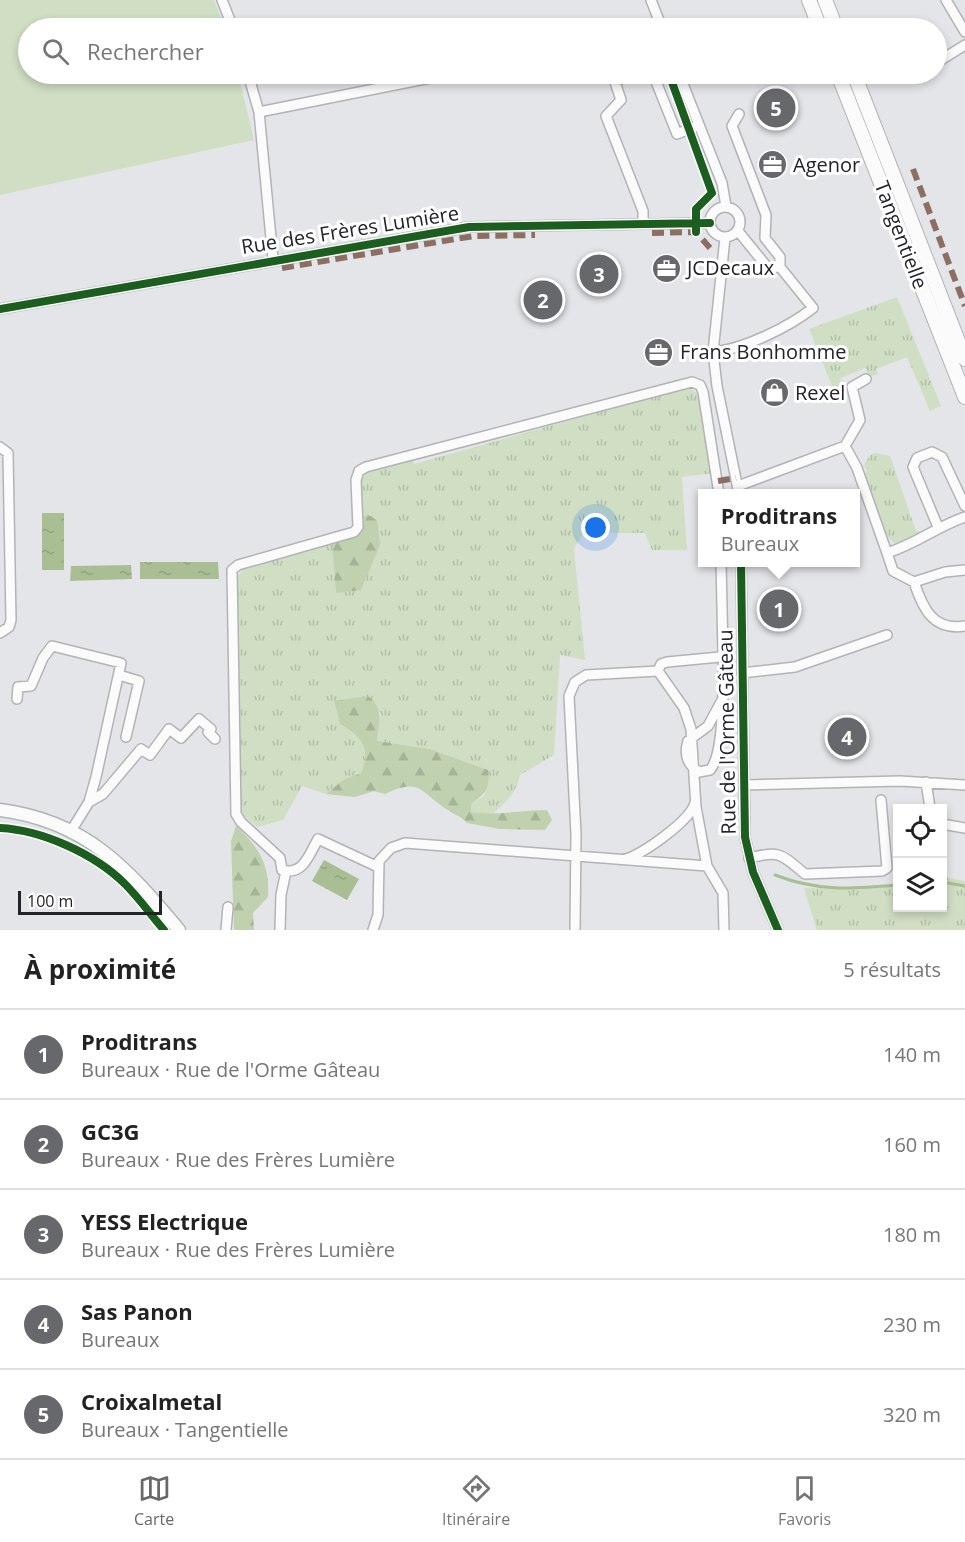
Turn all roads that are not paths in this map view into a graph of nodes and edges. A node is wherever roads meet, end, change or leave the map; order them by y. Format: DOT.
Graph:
graph roads {
  1 [pos="222,0"];
  2 [pos="651,0"];
  3 [pos="809,0"];
  4 [pos="825,0"];
  5 [pos="946,0"];
  6 [pos="229,18"];
  7 [pos="658,18"];
  8 [pos="816,18"];
  9 [pos="832,18"];
  10 [pos="965,32"];
  11 [pos="965,45"];
  12 [pos="947,56"];
  13 [pos="251,84"];
  14 [pos="400,84"];
  15 [pos="616,84"];
  16 [pos="657,84"];
  17 [pos="683,84"];
  18 [pos="842,84"];
  19 [pos="858,84"];
  20 [pos="259,112"];
  21 [pos="739,114"];
  22 [pos="699,125"];
  23 [pos="726,206"];
  24 [pos="710,223"];
  25 [pos="643,224"];
  26 [pos="738,231"];
  27 [pos="725,238"];
  28 [pos="273,259"];
  29 [pos="780,267"];
  30 [pos="0,309"];
  31 [pos="713,352"];
  32 [pos="965,359"];
  33 [pos="866,379"];
  34 [pos="965,397"];
  35 [pos="845,446"];
  36 [pos="0,447"];
  37 [pos="718,489"];
  38 [pos="738,489"];
  39 [pos="740,489"];
  40 [pos="965,506"];
  41 [pos="965,517"];
  42 [pos="938,527"];
  43 [pos="887,553"];
  44 [pos="721,567"];
  45 [pos="741,567"];
  46 [pos="965,570"];
  47 [pos="914,582"];
  48 [pos="965,627"];
  49 [pos="0,633"];
  50 [pos="887,635"];
  51 [pos="724,649"];
  52 [pos="658,671"];
  53 [pos="742,673"];
  54 [pos="119,675"];
  55 [pos="17,699"];
  56 [pos="721,702"];
  57 [pos="126,737"];
  58 [pos="693,737"];
  59 [pos="215,739"];
  60 [pos="695,770"];
  61 [pos="926,783"];
  62 [pos="743,785"];
  63 [pos="965,785"];
  64 [pos="696,800"];
  65 [pos="881,800"];
  66 [pos="89,802"];
  67 [pos="929,804"];
  68 [pos="0,810"];
  69 [pos="947,825"];
  70 [pos="965,828"];
  71 [pos="71,831"];
  72 [pos="574,856"];
  73 [pos="749,858"];
  74 [pos="624,860"];
  75 [pos="707,866"];
  76 [pos="378,867"];
  77 [pos="286,871"];
  78 [pos="228,908"];
  79 [pos="179,930"];
  80 [pos="226,930"];
  81 [pos="280,930"];
  82 [pos="373,930"];
  83 [pos="575,930"];
  84 [pos="724,930"];
  85 [pos="778,930"];
  1 -- 6 [label="street"];
  2 -- 7 [label="street"];
  3 -- 8 [label="highway"];
  4 -- 9 [label="highway"];
  5 -- 10 [label="street"];
  11 -- 12 [label="street"];
  13 -- 20 [label="street"];
  14 -- 20 [label="street"];
  15 -- 25 [label="street"];
  16 -- 22 [label="street"];
  17 -- 22 [label="street"];
  18 -- 34 [label="highway, Tangentielle"];
  19 -- 32 [label="highway, Tangentielle"];
  20 -- 28 [label="street"];
  21 -- 29 [label="street"];
  22 -- 23 [label="street"];
  23 -- 24 [label="street"];
  23 -- 26 [label="street"];
  24 -- 25 [label="street, Rue des Frères Lumière"];
  24 -- 27 [label="street"];
  25 -- 28 [label="street, Rue des Frères Lumière"];
  26 -- 27 [label="street"];
  26 -- 29 [label="street"];
  27 -- 31 [label="street"];
  28 -- 30 [label="street, Rue des Frères Lumière"];
  29 -- 31 [label="street"];
  31 -- 38 [label="street"];
  33 -- 35 [label="street"];
  35 -- 39 [label="street"];
  35 -- 43 [label="street"];
  36 -- 49 [label="street"];
  37 -- 77 [label="street"];
  40 -- 42 [label="street"];
  41 -- 42 [label="street"];
  42 -- 43 [label="street"];
  43 -- 47 [label="street"];
  44 -- 51 [label="street"];
  45 -- 53 [label="street, Rue de l'Orme Gâteau"];
  46 -- 47 [label="street"];
  47 -- 48 [label="street"];
  50 -- 53 [label="street"];
  51 -- 52 [label="street"];
  51 -- 56 [label="street"];
  52 -- 58 [label="street"];
  52 -- 72 [label="street"];
  53 -- 62 [label="street, Rue de l'Orme Gâteau"];
  54 -- 55 [label="street"];
  54 -- 57 [label="street"];
  54 -- 66 [label="street"];
  56 -- 58 [label="street"];
  56 -- 60 [label="street"];
  58 -- 60 [label="street"];
  59 -- 66 [label="street"];
  60 -- 64 [label="street"];
  61 -- 62 [label="street"];
  61 -- 63 [label="street"];
  61 -- 67 [label="street"];
  62 -- 73 [label="street, Rue de l'Orme Gâteau"];
  64 -- 74 [label="street"];
  64 -- 75 [label="street"];
  65 -- 73 [label="street"];
  66 -- 71 [label="street"];
  68 -- 71 [label="main road"];
  69 -- 70 [label="street"];
  71 -- 79 [label="main road"];
  72 -- 74 [label="street"];
  72 -- 76 [label="street"];
  72 -- 83 [label="street"];
  73 -- 85 [label="street, Rue de l'Orme Gâteau"];
  74 -- 75 [label="street"];
  75 -- 84 [label="street"];
  76 -- 77 [label="street"];
  76 -- 82 [label="street"];
  77 -- 81 [label="street"];
  78 -- 80 [label="street"];
}
